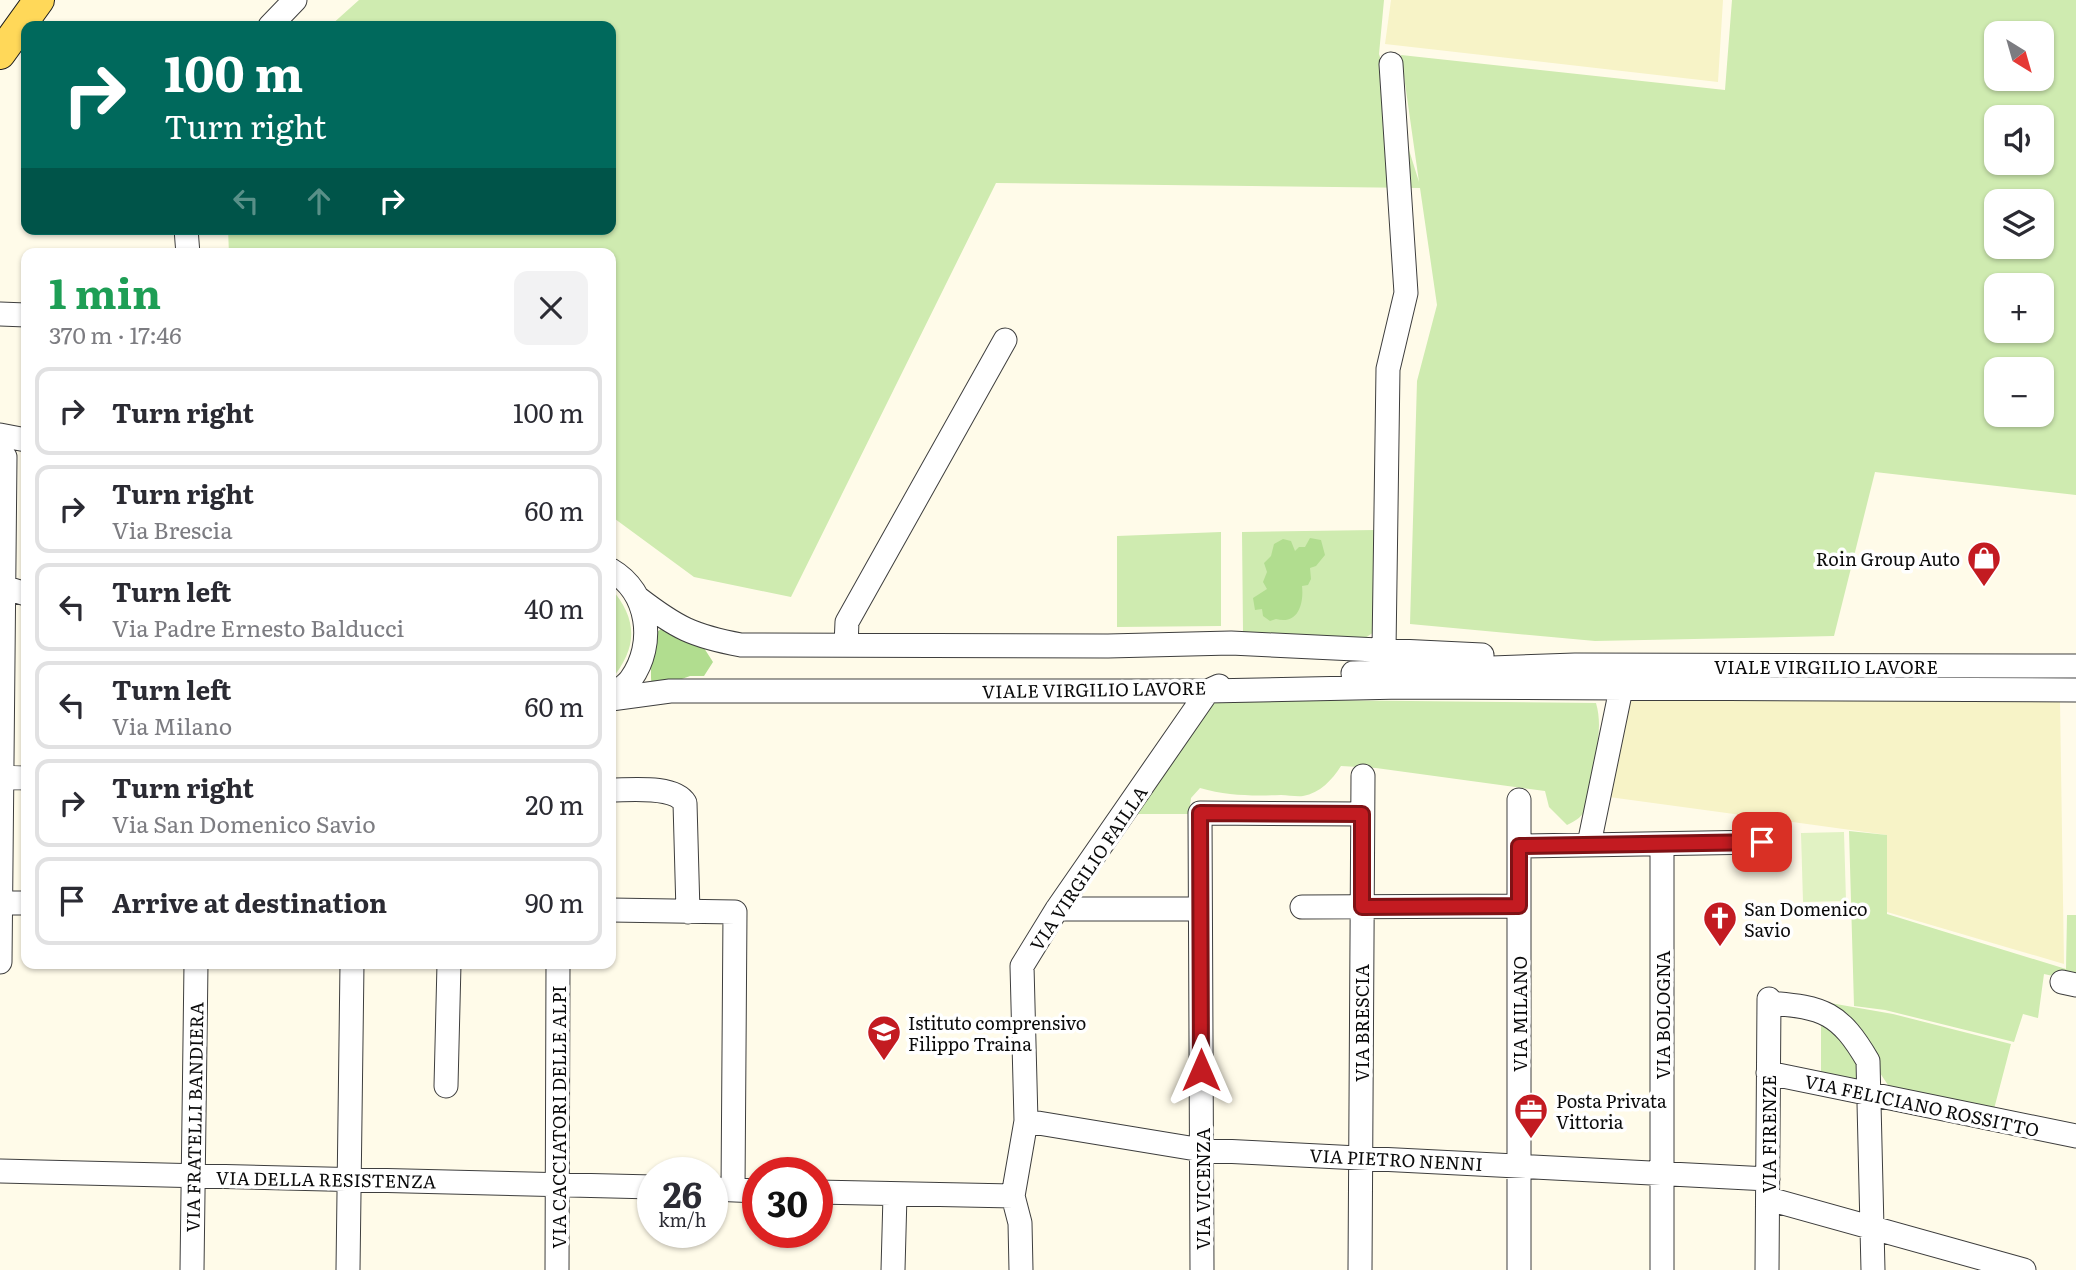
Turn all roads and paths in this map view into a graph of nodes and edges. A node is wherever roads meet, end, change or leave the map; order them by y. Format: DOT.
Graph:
graph roads {
  1 [pos="39,0"];
  2 [pos="295,0"];
  3 [pos="24,21"];
  4 [pos="275,21"];
  5 [pos="21,25"];
  6 [pos="0,54"];
  7 [pos="1391,64"];
  8 [pos="0,314"];
  9 [pos="21,315"];
  10 [pos="1004,340"];
  11 [pos="21,441"];
  12 [pos="2,446"];
  13 [pos="616,574"];
  14 [pos="1,586"];
  15 [pos="21,592"];
  16 [pos="638,598"];
  17 [pos="846,645"];
  18 [pos="1384,650"];
  19 [pos="1575,665"];
  20 [pos="2076,666"];
  21 [pos="1621,689"];
  22 [pos="2076,690"];
  23 [pos="1208,691"];
  24 [pos="616,693"];
  25 [pos="616,697"];
  26 [pos="1,728"];
  27 [pos="1363,776"];
  28 [pos="0,777"];
  29 [pos="21,778"];
  30 [pos="616,790"];
  31 [pos="1519,800"];
  32 [pos="1362,814"];
  33 [pos="1762,842"];
  34 [pos="1662,844"];
  35 [pos="1589,845"];
  36 [pos="1519,846"];
  37 [pos="1,903"];
  38 [pos="21,903"];
  39 [pos="1519,906"];
  40 [pos="1302,907"];
  41 [pos="1362,907"];
  42 [pos="1057,909"];
  43 [pos="1200,909"];
  44 [pos="616,911"];
  45 [pos="688,912"];
  46 [pos="0,962"];
  47 [pos="196,969"];
  48 [pos="352,969"];
  49 [pos="449,969"];
  50 [pos="558,969"];
  51 [pos="1768,1073"];
  52 [pos="446,1086"];
  53 [pos="1870,1094"];
  54 [pos="1027,1121"];
  55 [pos="2076,1136"];
  56 [pos="1202,1150"];
  57 [pos="724,1157"];
  58 [pos="1360,1158"];
  59 [pos="1519,1165"];
  60 [pos="0,1171"];
  61 [pos="1662,1175"];
  62 [pos="193,1176"];
  63 [pos="349,1179"];
  64 [pos="557,1184"];
  65 [pos="637,1186"];
  66 [pos="1768,1189"];
  67 [pos="833,1193"];
  68 [pos="895,1195"];
  69 [pos="1013,1196"];
  70 [pos="1872,1226"];
  71 [pos="192,1270"];
  72 [pos="348,1270"];
  73 [pos="557,1270"];
  74 [pos="893,1270"];
  75 [pos="1021,1270"];
  76 [pos="1202,1270"];
  77 [pos="1360,1270"];
  78 [pos="1519,1270"];
  79 [pos="1662,1270"];
  80 [pos="1767,1270"];
  81 [pos="1873,1270"];
  82 [pos="2024,1270"];
  1 -- 3 [label="main road"];
  2 -- 4 [label="street"];
  5 -- 6 [label="main road"];
  7 -- 18 [label="street"];
  8 -- 9 [label="street"];
  10 -- 17 [label="street"];
  11 -- 12 [label="street"];
  12 -- 14 [label="street"];
  13 -- 16 [label="street, VIALE VIRGILIO LAVORE"];
  14 -- 15 [label="street"];
  14 -- 26 [label="street"];
  16 -- 17 [label="street, VIALE VIRGILIO LAVORE"];
  16 -- 24 [label="street"];
  17 -- 18 [label="street, VIALE VIRGILIO LAVORE"];
  18 -- 19 [label="street, VIALE VIRGILIO LAVORE"];
  19 -- 20 [label="street, VIALE VIRGILIO LAVORE"];
  19 -- 23 [label="street, VIALE VIRGILIO LAVORE"];
  21 -- 22 [label="street"];
  21 -- 23 [label="street"];
  21 -- 35 [label="street"];
  23 -- 25 [label="street, VIALE VIRGILIO LAVORE"];
  23 -- 42 [label="street, VIA VIRGILIO FAILLA"];
  26 -- 28 [label="street"];
  27 -- 32 [label="street, VIA BRESCIA"];
  28 -- 29 [label="street"];
  28 -- 37 [label="street"];
  30 -- 45 [label="street"];
  31 -- 36 [label="street, VIA MILANO"];
  32 -- 41 [label="street, VIA BRESCIA"];
  32 -- 43 [label="street, VIA VICENZA"];
  33 -- 34 [label="street"];
  34 -- 35 [label="street"];
  34 -- 61 [label="street, VIA BOLOGNA"];
  35 -- 36 [label="street"];
  36 -- 39 [label="street, VIA MILANO"];
  37 -- 38 [label="street"];
  37 -- 46 [label="street"];
  39 -- 41 [label="street"];
  39 -- 59 [label="street, VIA MILANO"];
  40 -- 41 [label="street"];
  41 -- 58 [label="street, VIA BRESCIA"];
  42 -- 43 [label="street"];
  42 -- 54 [label="street, VIA VIRGILIO FAILLA"];
  43 -- 56 [label="street, VIA VICENZA"];
  44 -- 45 [label="street"];
  45 -- 57 [label="street"];
  47 -- 62 [label="street, VIA FRATELLI BANDIERA"];
  48 -- 63 [label="street"];
  49 -- 52 [label="street"];
  50 -- 64 [label="street, VIA CACCIATORI DELLE ALPI"];
  51 -- 53 [label="street, VIA FELICIANO ROSSITTO"];
  51 -- 53 [label="street, VIA FIRENZE"];
  51 -- 66 [label="street, VIA FIRENZE"];
  53 -- 55 [label="street, VIA FELICIANO ROSSITTO"];
  53 -- 70 [label="street"];
  54 -- 56 [label="street, VIA PIETRO NENNI"];
  54 -- 69 [label="street, VIA VIRGILIO FAILLA"];
  56 -- 58 [label="street, VIA PIETRO NENNI"];
  56 -- 76 [label="street, VIA VICENZA"];
  58 -- 59 [label="street, VIA PIETRO NENNI"];
  58 -- 77 [label="street, VIA BRESCIA"];
  59 -- 61 [label="street, VIA PIETRO NENNI"];
  59 -- 78 [label="street, VIA MILANO"];
  60 -- 62 [label="street, VIA DELLA RESISTENZA"];
  61 -- 66 [label="street, VIA PIETRO NENNI"];
  61 -- 79 [label="street, VIA BOLOGNA"];
  62 -- 63 [label="street, VIA DELLA RESISTENZA"];
  62 -- 71 [label="street, VIA FRATELLI BANDIERA"];
  63 -- 64 [label="street, VIA DELLA RESISTENZA"];
  63 -- 72 [label="street"];
  64 -- 65 [label="street, VIA DELLA RESISTENZA"];
  64 -- 73 [label="street, VIA CACCIATORI DELLE ALPI"];
  66 -- 70 [label="street, VIA PIETRO NENNI"];
  66 -- 80 [label="street, VIA FIRENZE"];
  67 -- 68 [label="street"];
  68 -- 69 [label="street"];
  68 -- 74 [label="street"];
  69 -- 75 [label="street, VIA VIRGILIO FAILLA"];
  70 -- 81 [label="street"];
  70 -- 82 [label="street, VIA PIETRO NENNI"];
}
